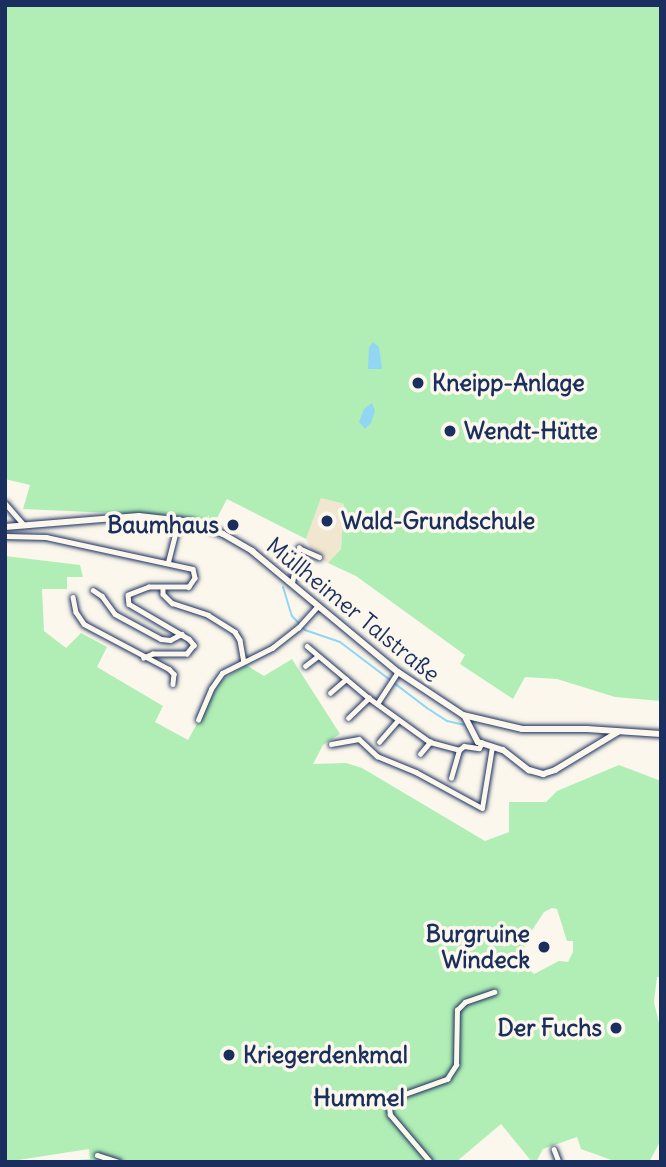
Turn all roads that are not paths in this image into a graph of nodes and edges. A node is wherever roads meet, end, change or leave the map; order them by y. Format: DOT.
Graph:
graph roads {
  1 [pos="5,503"];
  2 [pos="179,519"];
  3 [pos="44,523"];
  4 [pos="24,525"];
  5 [pos="5,527"];
  6 [pos="5,536"];
  7 [pos="46,537"];
  8 [pos="319,557"];
  9 [pos="168,562"];
  10 [pos="292,584"];
  11 [pos="163,587"];
  12 [pos="93,590"];
  13 [pos="73,597"];
  14 [pos="317,607"];
  15 [pos="182,634"];
  16 [pos="307,646"];
  17 [pos="317,657"];
  18 [pos="144,658"];
  19 [pos="244,662"];
  20 [pos="305,666"];
  21 [pos="398,672"];
  22 [pos="346,679"];
  23 [pos="173,684"];
  24 [pos="330,694"];
  25 [pos="369,698"];
  26 [pos="377,704"];
  27 [pos="463,715"];
  28 [pos="348,718"];
  29 [pos="478,719"];
  30 [pos="198,720"];
  31 [pos="398,720"];
  32 [pos="471,726"];
  33 [pos="596,729"];
  34 [pos="619,731"];
  35 [pos="661,734"];
  36 [pos="379,742"];
  37 [pos="430,742"];
  38 [pos="601,742"];
  39 [pos="482,743"];
  40 [pos="331,744"];
  41 [pos="492,747"];
  42 [pos="458,750"];
  43 [pos="419,754"];
  44 [pos="451,778"];
  45 [pos="494,992"];
  46 [pos="554,1149"];
  47 [pos="97,1155"];
  48 [pos="119,1162"];
  49 [pos="430,1162"];
  50 [pos="559,1162"];
  1 -- 4 [label="street"];
  2 -- 3 [label="main road, Müllheimer Talstraße"];
  2 -- 9 [label="street"];
  2 -- 10 [label="main road, Müllheimer Talstraße"];
  3 -- 4 [label="main road, Müllheimer Talstraße"];
  3 -- 7 [label="street"];
  4 -- 5 [label="main road, Müllheimer Talstraße"];
  6 -- 7 [label="street"];
  7 -- 9 [label="street"];
  8 -- 10 [label="street"];
  9 -- 11 [label="street"];
  10 -- 14 [label="main road, Müllheimer Talstraße"];
  11 -- 15 [label="street"];
  11 -- 19 [label="street"];
  12 -- 15 [label="street"];
  13 -- 18 [label="street"];
  14 -- 19 [label="street"];
  14 -- 21 [label="main road, Müllheimer Talstraße"];
  15 -- 18 [label="street"];
  16 -- 17 [label="street"];
  17 -- 20 [label="street"];
  17 -- 22 [label="street"];
  18 -- 23 [label="street"];
  19 -- 30 [label="street"];
  21 -- 26 [label="street"];
  21 -- 27 [label="main road, Müllheimer Talstraße"];
  22 -- 24 [label="street"];
  22 -- 25 [label="street"];
  25 -- 26 [label="street"];
  25 -- 28 [label="street"];
  26 -- 31 [label="street"];
  27 -- 29 [label="main road, Müllheimer Talstraße"];
  27 -- 32 [label="main road"];
  29 -- 32 [label="main road"];
  29 -- 33 [label="main road, Müllheimer Talstraße"];
  31 -- 36 [label="street"];
  31 -- 37 [label="street"];
  32 -- 39 [label="main road"];
  33 -- 34 [label="main road, Müllheimer Talstraße"];
  33 -- 38 [label="main road"];
  34 -- 35 [label="main road, Müllheimer Talstraße"];
  34 -- 38 [label="main road"];
  37 -- 42 [label="street"];
  37 -- 43 [label="street"];
  38 -- 41 [label="main road"];
  39 -- 41 [label="main road"];
  39 -- 42 [label="street"];
  40 -- 41 [label="street"];
  42 -- 44 [label="street"];
  45 -- 49 [label="street"];
  46 -- 50 [label="street"];
  47 -- 48 [label="street"];
}
